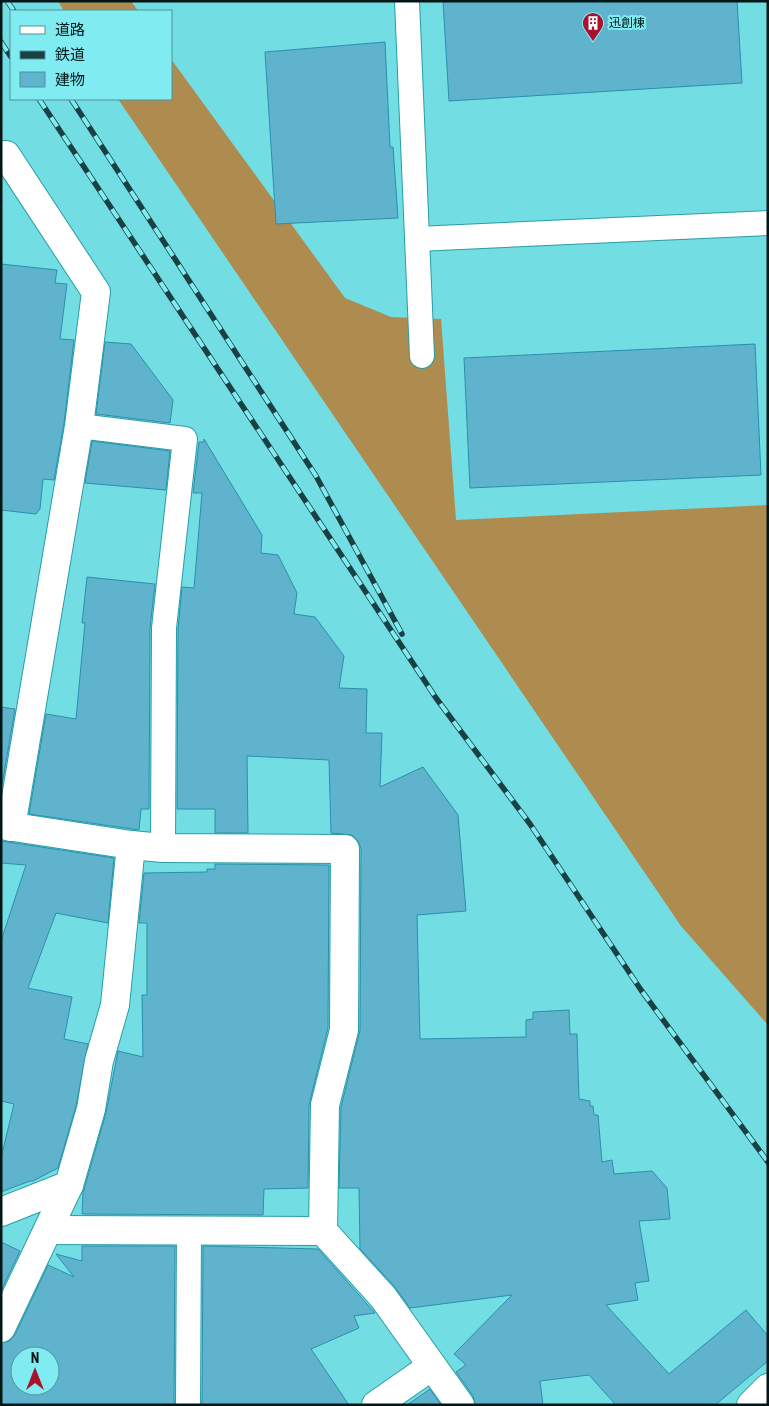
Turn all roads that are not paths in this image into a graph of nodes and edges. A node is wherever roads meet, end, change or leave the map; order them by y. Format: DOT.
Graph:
graph roads {
  1 [pos="406,1"];
  2 [pos="1,155"];
  3 [pos="768,223"];
  4 [pos="417,239"];
  5 [pos="422,356"];
  6 [pos="78,426"];
  7 [pos="6,826"];
  8 [pos="131,845"];
  9 [pos="163,848"];
  10 [pos="69,1185"];
  11 [pos="1,1212"];
  12 [pos="48,1230"];
  13 [pos="322,1231"];
  14 [pos="189,1232"];
  15 [pos="1,1328"];
  16 [pos="432,1366"];
  17 [pos="768,1388"];
  18 [pos="188,1405"];
  19 [pos="376,1405"];
  20 [pos="460,1405"];
  21 [pos="751,1405"];
  1 -- 4 [label="lane"];
  2 -- 6 [label="street"];
  3 -- 4 [label="lane"];
  4 -- 5 [label="lane"];
  6 -- 7 [label="street"];
  6 -- 9 [label="lane"];
  7 -- 8 [label="street"];
  8 -- 9 [label="street"];
  8 -- 10 [label="street"];
  9 -- 13 [label="street"];
  10 -- 11 [label="street"];
  10 -- 12 [label="street"];
  12 -- 14 [label="street"];
  12 -- 15 [label="street"];
  13 -- 14 [label="street"];
  13 -- 16 [label="street"];
  14 -- 18 [label="lane"];
  16 -- 19 [label="street"];
  16 -- 20 [label="street"];
  17 -- 21 [label="street"];
}
